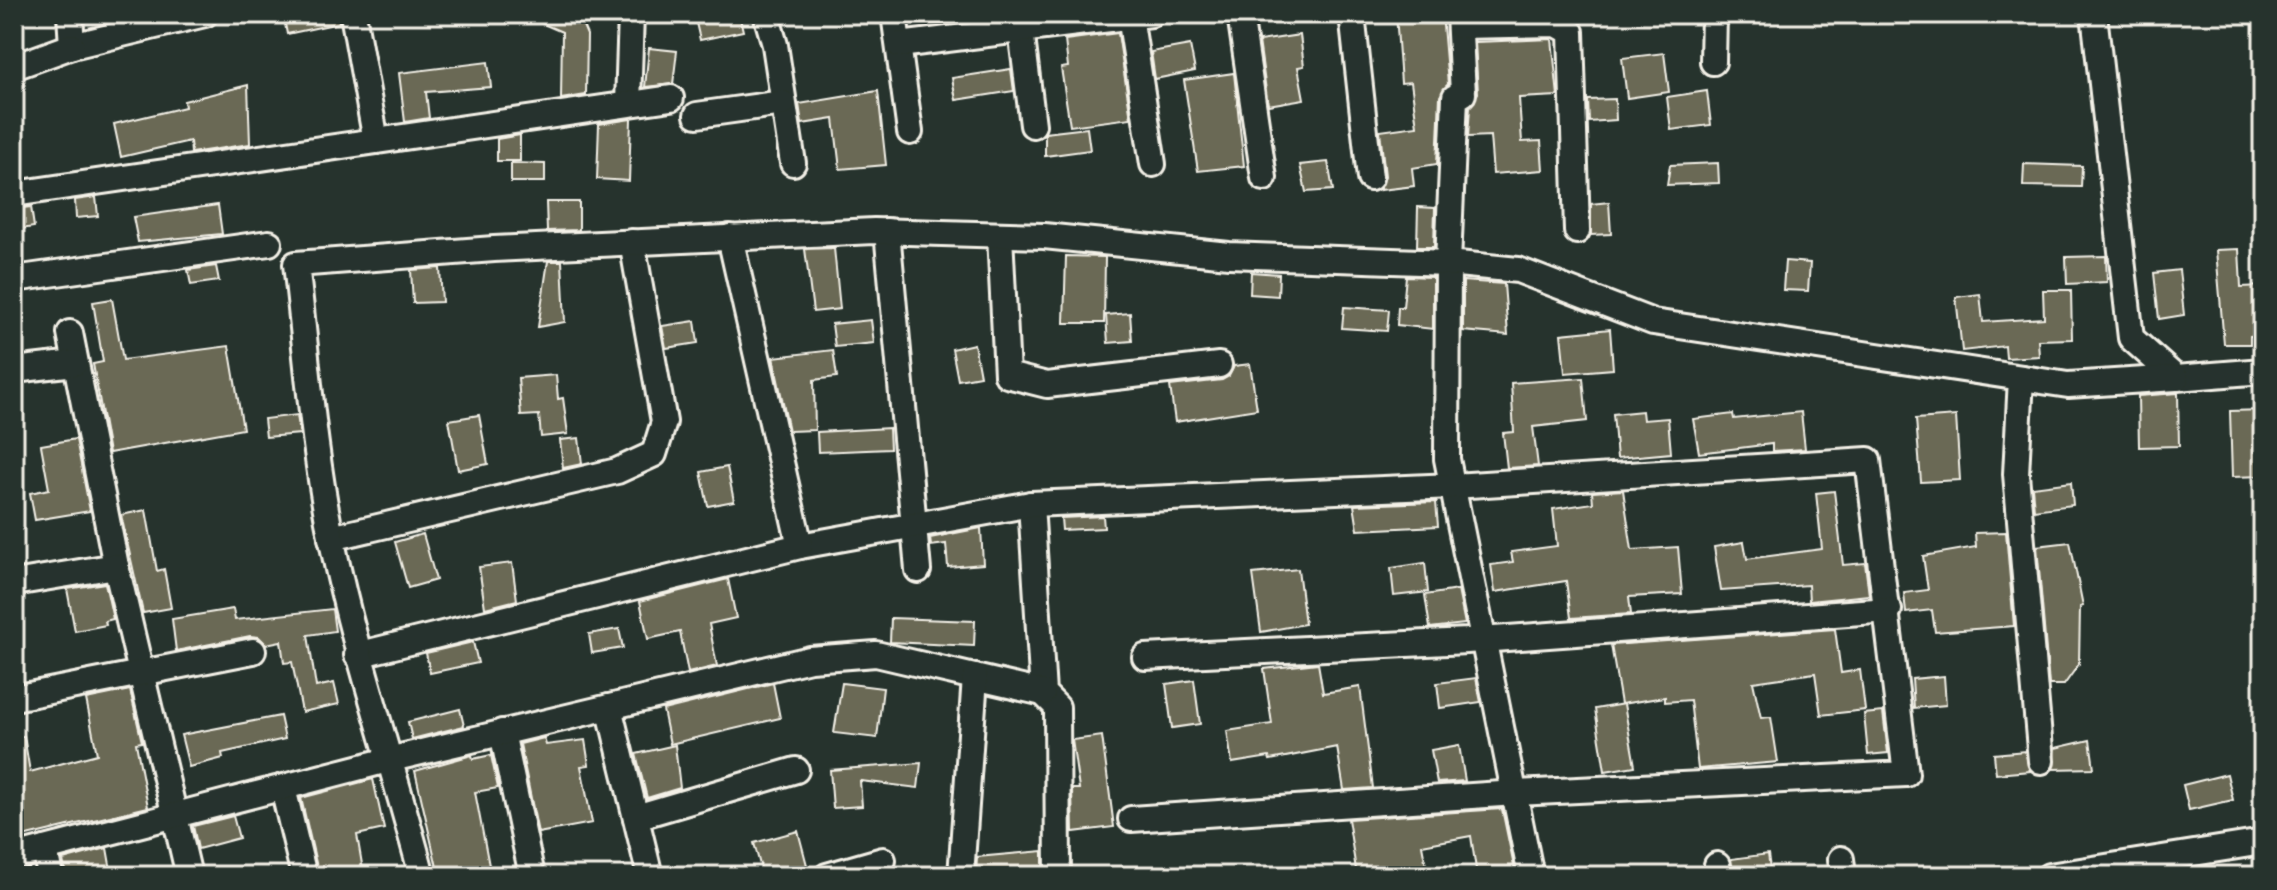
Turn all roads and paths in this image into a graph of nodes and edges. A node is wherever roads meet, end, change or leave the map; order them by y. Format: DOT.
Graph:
graph roads {
  1 [pos="70,14"];
  2 [pos="353,14"];
  3 [pos="631,14"];
  4 [pos="766,14"];
  5 [pos="894,14"];
  6 [pos="1240,14"];
  7 [pos="1352,14"];
  8 [pos="1714,14"];
  9 [pos="2094,14"];
  10 [pos="1141,15"];
  11 [pos="193,16"];
  12 [pos="1460,20"];
  13 [pos="1021,30"];
  14 [pos="899,45"];
  15 [pos="72,46"];
  16 [pos="1713,62"];
  17 [pos="14,67"];
  18 [pos="671,98"];
  19 [pos="783,103"];
  20 [pos="628,104"];
  21 [pos="697,115"];
  22 [pos="1033,125"];
  23 [pos="910,132"];
  24 [pos="376,141"];
  25 [pos="793,163"];
  26 [pos="1153,164"];
  27 [pos="1264,178"];
  28 [pos="1370,178"];
  29 [pos="14,194"];
  30 [pos="887,231"];
  31 [pos="1577,231"];
  32 [pos="1000,235"];
  33 [pos="730,237"];
  34 [pos="632,242"];
  35 [pos="269,243"];
  36 [pos="1448,263"];
  37 [pos="14,279"];
  38 [pos="70,333"];
  39 [pos="75,363"];
  40 [pos="1219,365"];
  41 [pos="14,370"];
  42 [pos="2263,371"];
  43 [pos="2021,378"];
  44 [pos="2176,378"];
  45 [pos="1453,486"];
  46 [pos="1031,504"];
  47 [pos="914,524"];
  48 [pos="331,538"];
  49 [pos="800,546"];
  50 [pos="116,566"];
  51 [pos="918,570"];
  52 [pos="14,583"];
  53 [pos="1889,610"];
  54 [pos="1486,639"];
  55 [pos="253,651"];
  56 [pos="357,655"];
  57 [pos="1145,657"];
  58 [pos="141,671"];
  59 [pos="975,677"];
  60 [pos="1043,693"];
  61 [pos="14,698"];
  62 [pos="609,707"];
  63 [pos="502,732"];
  64 [pos="392,759"];
  65 [pos="2041,761"];
  66 [pos="796,770"];
  67 [pos="283,788"];
  68 [pos="1516,793"];
  69 [pos="177,816"];
  70 [pos="636,817"];
  71 [pos="1131,819"];
  72 [pos="2263,842"];
  73 [pos="45,849"];
  74 [pos="14,857"];
  75 [pos="883,860"];
  76 [pos="2155,868"];
  77 [pos="50,876"];
  78 [pos="189,876"];
  79 [pos="304,876"];
  80 [pos="422,876"];
  81 [pos="532,876"];
  82 [pos="650,876"];
  83 [pos="827,876"];
  84 [pos="961,876"];
  85 [pos="1058,876"];
  86 [pos="1531,876"];
  87 [pos="2049,876"];
  1 -- 15 [label="street"];
  2 -- 24 [label="street"];
  3 -- 20 [label="street"];
  4 -- 19 [label="street"];
  5 -- 14 [label="street"];
  6 -- 27 [label="street"];
  7 -- 28 [label="street"];
  8 -- 16 [label="street"];
  9 -- 44 [label="street"];
  10 -- 13 [label="street"];
  10 -- 26 [label="street"];
  11 -- 15 [label="street"];
  12 -- 31 [label="street"];
  12 -- 36 [label="street"];
  13 -- 14 [label="street"];
  13 -- 22 [label="street"];
  14 -- 23 [label="street"];
  15 -- 17 [label="street"];
  18 -- 20 [label="street"];
  19 -- 21 [label="street"];
  19 -- 25 [label="street"];
  20 -- 24 [label="street"];
  24 -- 29 [label="street"];
  30 -- 32 [label="street"];
  30 -- 33 [label="street"];
  30 -- 47 [label="street"];
  32 -- 36 [label="street"];
  32 -- 40 [label="street"];
  33 -- 34 [label="street"];
  33 -- 49 [label="street"];
  34 -- 48 [label="street"];
  34 -- 48 [label="street"];
  35 -- 37 [label="street"];
  36 -- 43 [label="street"];
  36 -- 45 [label="street"];
  38 -- 39 [label="street"];
  39 -- 41 [label="street"];
  39 -- 50 [label="street"];
  42 -- 44 [label="street"];
  43 -- 44 [label="street"];
  43 -- 65 [label="street"];
  45 -- 46 [label="street"];
  45 -- 53 [label="street"];
  45 -- 54 [label="street"];
  46 -- 47 [label="street"];
  46 -- 60 [label="street"];
  47 -- 49 [label="street"];
  47 -- 51 [label="street"];
  48 -- 56 [label="street"];
  49 -- 56 [label="street"];
  50 -- 52 [label="street"];
  50 -- 58 [label="street"];
  53 -- 54 [label="street"];
  53 -- 68 [label="street"];
  54 -- 57 [label="street"];
  54 -- 68 [label="street"];
  55 -- 58 [label="street"];
  56 -- 64 [label="street"];
  58 -- 61 [label="street"];
  58 -- 69 [label="street"];
  59 -- 60 [label="street"];
  59 -- 62 [label="street"];
  59 -- 84 [label="street"];
  60 -- 85 [label="street"];
  62 -- 63 [label="street"];
  62 -- 70 [label="street"];
  63 -- 64 [label="street"];
  63 -- 81 [label="street"];
  64 -- 67 [label="street"];
  64 -- 80 [label="street"];
  66 -- 70 [label="street"];
  67 -- 69 [label="street"];
  67 -- 79 [label="street"];
  68 -- 71 [label="street"];
  68 -- 86 [label="street"];
  69 -- 73 [label="street"];
  69 -- 78 [label="street"];
  70 -- 82 [label="street"];
  72 -- 76 [label="street"];
  73 -- 74 [label="street"];
  73 -- 77 [label="street"];
  75 -- 83 [label="street"];
  76 -- 87 [label="street"];
}
